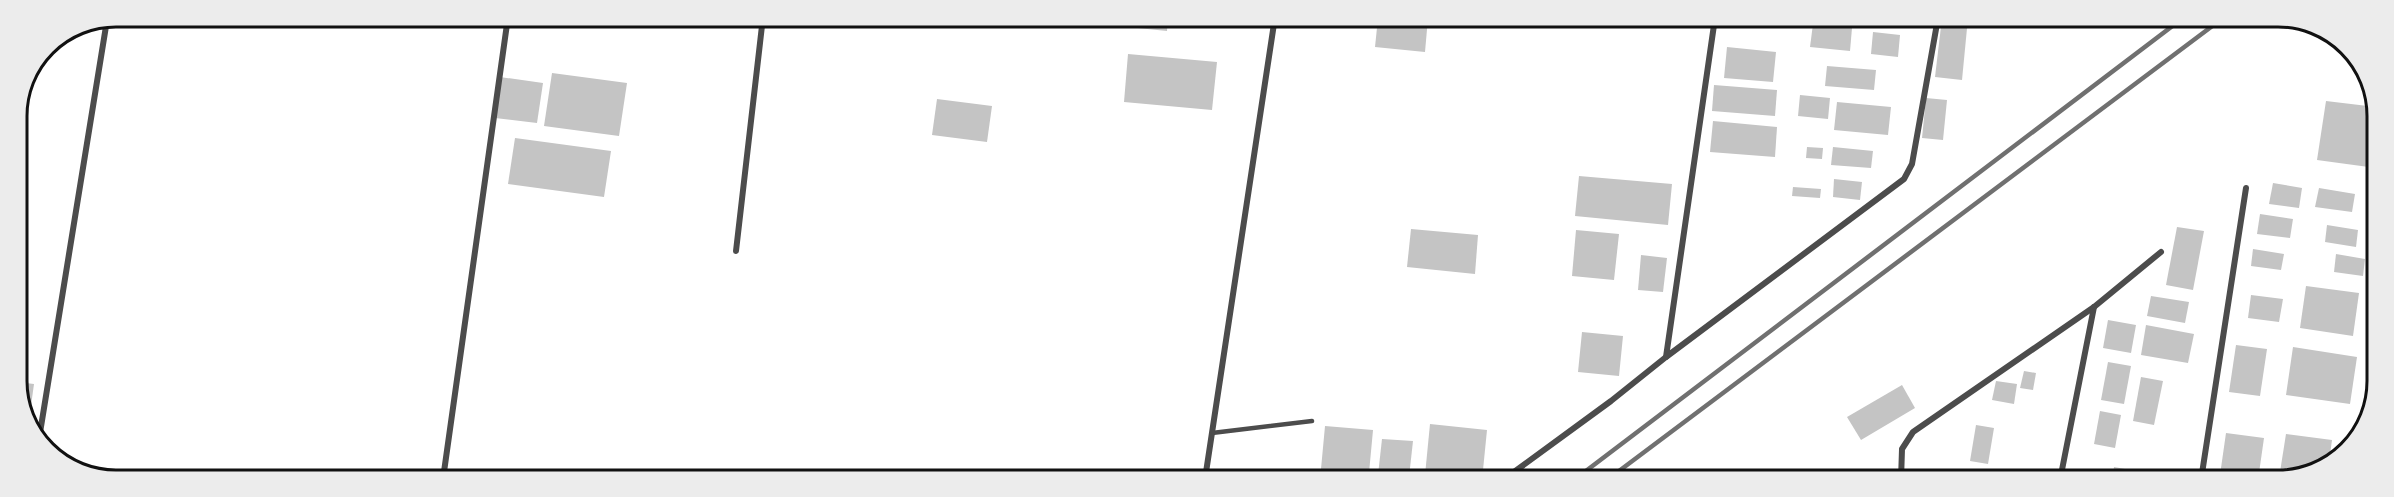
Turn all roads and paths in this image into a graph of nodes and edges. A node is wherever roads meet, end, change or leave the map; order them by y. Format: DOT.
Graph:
graph roads {
  1 [pos="507,27"];
  2 [pos="762,27"];
  3 [pos="1274,27"];
  4 [pos="1714,27"];
  5 [pos="1936,27"];
  6 [pos="106,28"];
  7 [pos="2246,188"];
  8 [pos="736,251"];
  9 [pos="2162,252"];
  10 [pos="2094,307"];
  11 [pos="1666,357"];
  12 [pos="1312,421"];
  13 [pos="41,429"];
  14 [pos="1212,433"];
  15 [pos="444,470"];
  16 [pos="1206,470"];
  17 [pos="1517,470"];
  18 [pos="1901,470"];
  19 [pos="2062,470"];
  20 [pos="2203,470"];
  1 -- 15 [label="street"];
  2 -- 8 [label="street"];
  3 -- 14 [label="street"];
  4 -- 11 [label="street"];
  5 -- 11 [label="street"];
  6 -- 13 [label="street"];
  7 -- 20 [label="street"];
  9 -- 10 [label="street"];
  10 -- 18 [label="street"];
  10 -- 19 [label="street"];
  11 -- 17 [label="street"];
  12 -- 14 [label="lane"];
  14 -- 16 [label="street"];
}
